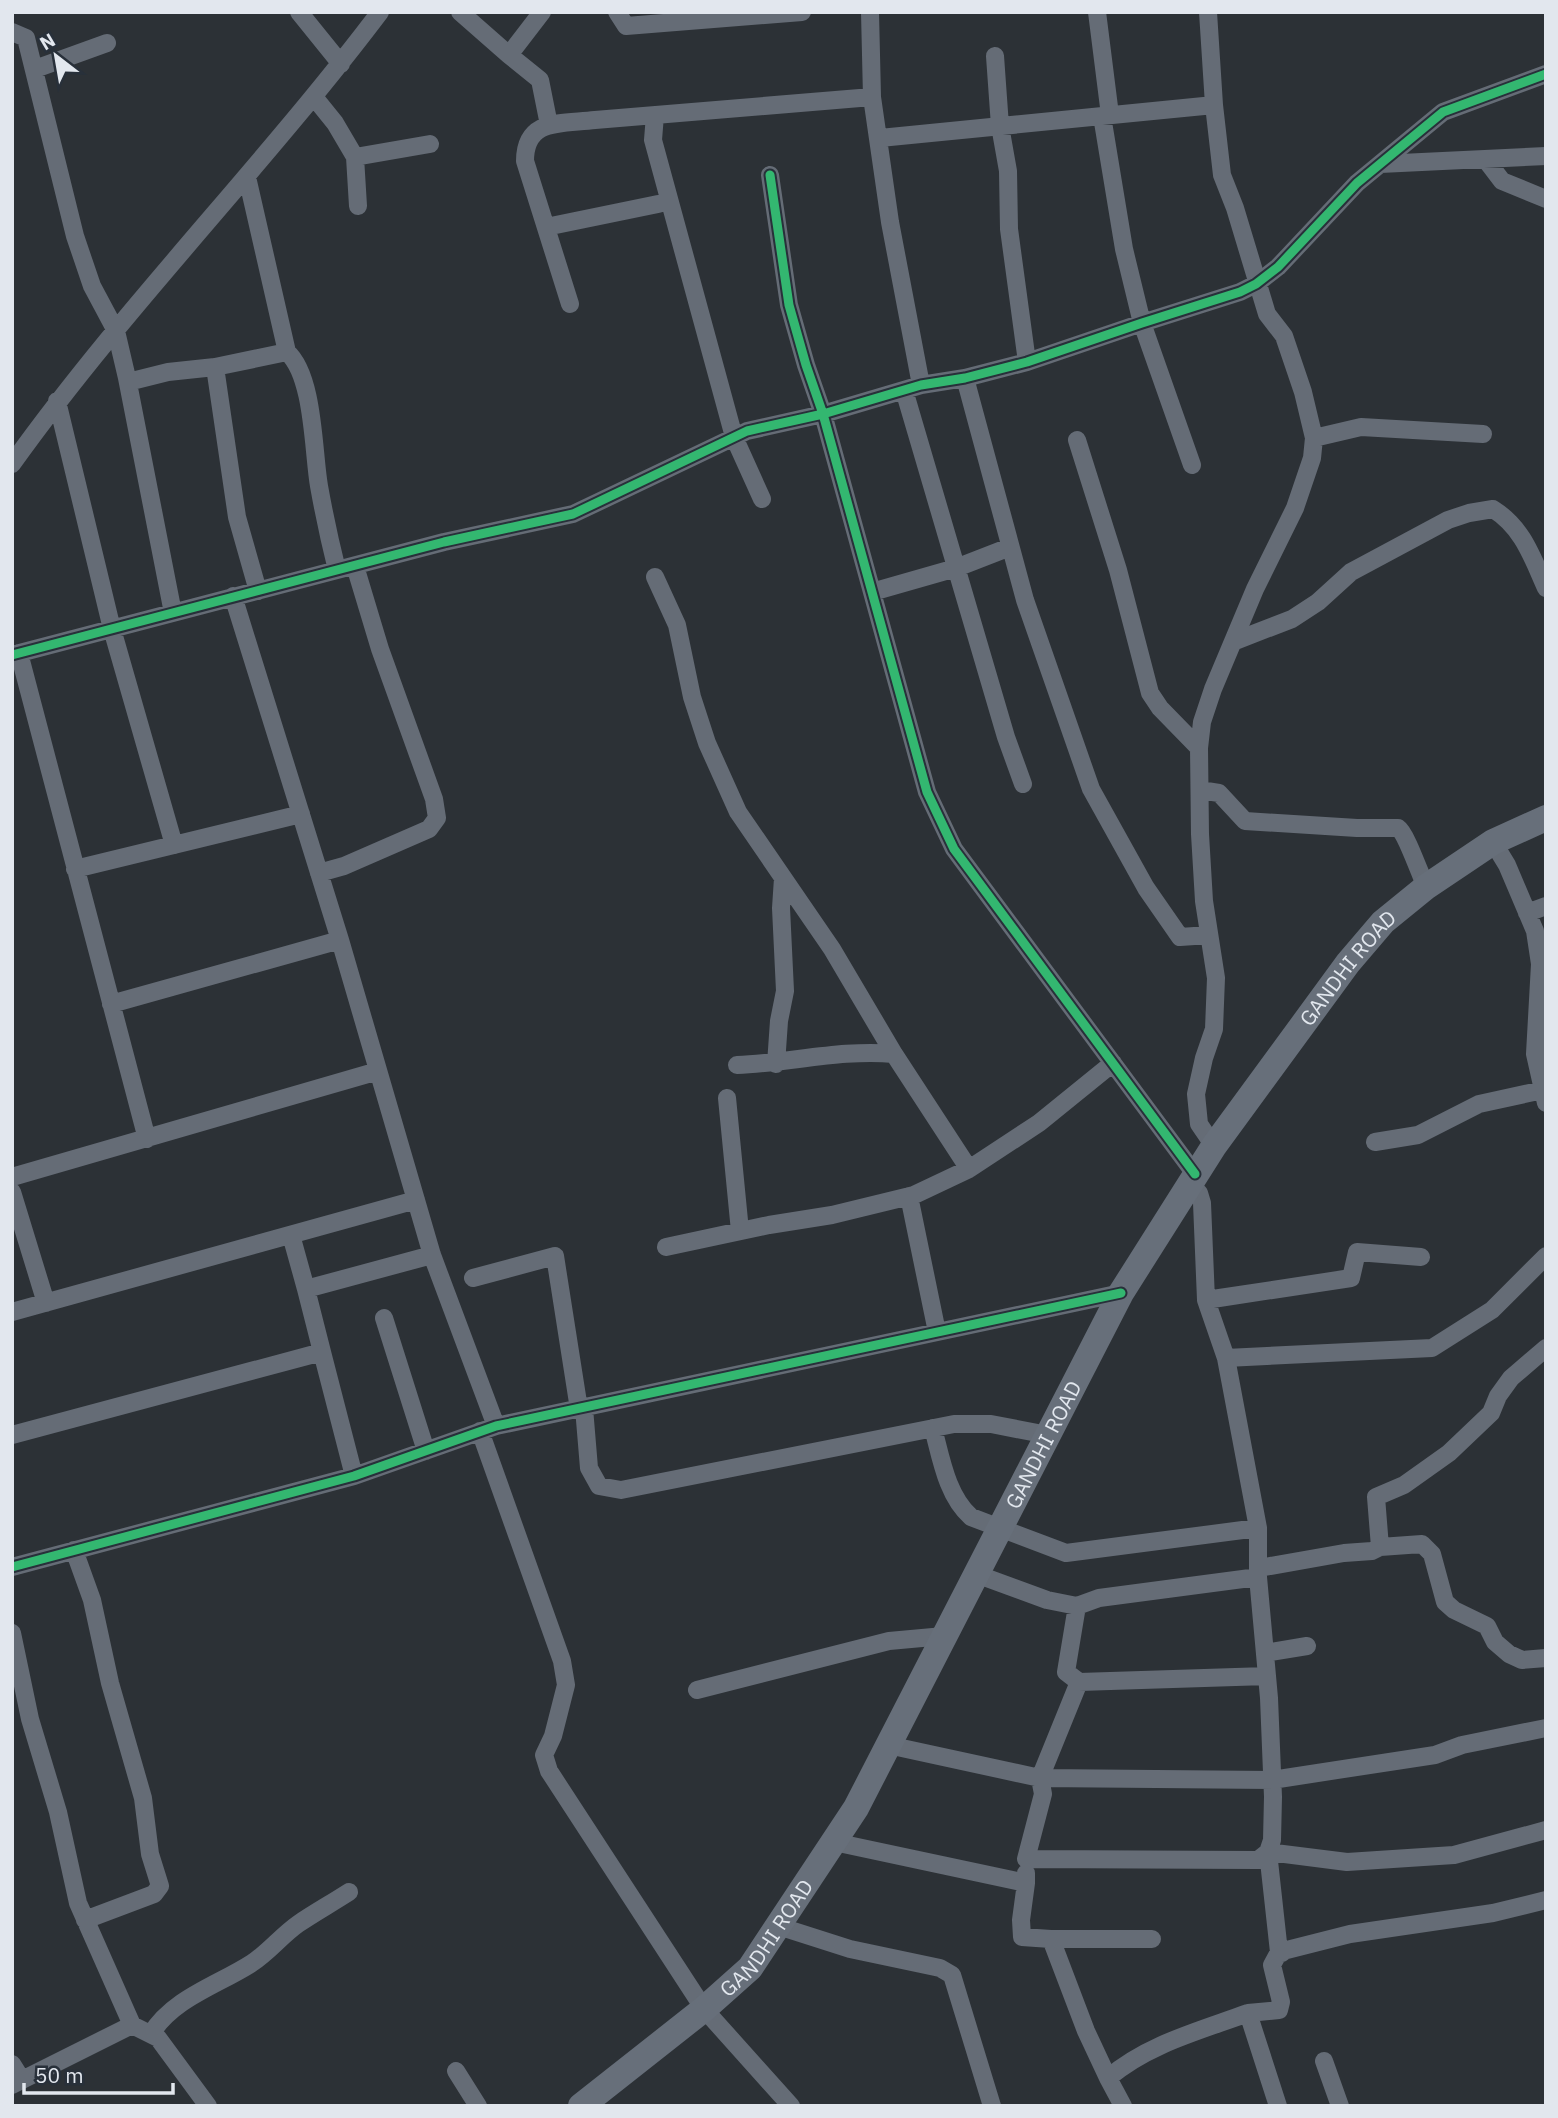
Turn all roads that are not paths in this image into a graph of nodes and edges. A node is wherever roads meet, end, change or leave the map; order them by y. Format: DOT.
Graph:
graph roads {
  1 [pos="299,12"];
  2 [pos="380,12"];
  3 [pos="460,12"];
  4 [pos="542,12"];
  5 [pos="617,12"];
  6 [pos="803,12"];
  7 [pos="870,12"];
  8 [pos="1097,12"];
  9 [pos="1208,12"];
  10 [pos="717,15"];
  11 [pos="12,32"];
  12 [pos="107,43"];
  13 [pos="509,55"];
  14 [pos="995,56"];
  15 [pos="341,64"];
  16 [pos="34,69"];
  17 [pos="1546,74"];
  18 [pos="314,97"];
  19 [pos="873,97"];
  20 [pos="1214,105"];
  21 [pos="655,115"];
  22 [pos="1106,116"];
  23 [pos="550,125"];
  24 [pos="1000,126"];
  25 [pos="880,138"];
  26 [pos="430,144"];
  27 [pos="1546,156"];
  28 [pos="355,157"];
  29 [pos="1486,160"];
  30 [pos="1380,164"];
  31 [pos="770,175"];
  32 [pos="247,177"];
  33 [pos="1546,199"];
  34 [pos="658,205"];
  35 [pos="358,206"];
  36 [pos="546,227"];
  37 [pos="1256,284"];
  38 [pos="570,304"];
  39 [pos="1142,323"];
  40 [pos="116,331"];
  41 [pos="287,352"];
  42 [pos="1027,362"];
  43 [pos="215,367"];
  44 [pos="965,378"];
  45 [pos="128,382"];
  46 [pos="912,388"];
  47 [pos="57,401"];
  48 [pos="823,414"];
  49 [pos="1483,434"];
  50 [pos="734,437"];
  51 [pos="1314,438"];
  52 [pos="1077,440"];
  53 [pos="12,464"];
  54 [pos="1192,465"];
  55 [pos="762,499"];
  56 [pos="1010,547"];
  57 [pos="1540,562"];
  58 [pos="355,566"];
  59 [pos="956,568"];
  60 [pos="337,570"];
  61 [pos="655,577"];
  62 [pos="1546,588"];
  63 [pos="258,591"];
  64 [pos="872,592"];
  65 [pos="233,596"];
  66 [pos="173,613"];
  67 [pos="112,629"];
  68 [pos="1235,640"];
  69 [pos="15,654"];
  70 [pos="1199,748"];
  71 [pos="1023,784"];
  72 [pos="1200,790"];
  73 [pos="301,814"];
  74 [pos="1546,818"];
  75 [pos="1493,842"];
  76 [pos="174,845"];
  77 [pos="75,869"];
  78 [pos="319,873"];
  79 [pos="783,878"];
  80 [pos="1426,887"];
  81 [pos="1546,906"];
  82 [pos="1527,913"];
  83 [pos="1209,936"];
  84 [pos="340,940"];
  85 [pos="111,1004"];
  86 [pos="894,1054"];
  87 [pos="1113,1063"];
  88 [pos="776,1064"];
  89 [pos="737,1065"];
  90 [pos="378,1071"];
  91 [pos="1544,1097"];
  92 [pos="727,1098"];
  93 [pos="147,1139"];
  94 [pos="1375,1142"];
  95 [pos="1214,1146"];
  96 [pos="969,1169"];
  97 [pos="12,1177"];
  98 [pos="1192,1179"];
  99 [pos="12,1192"];
  100 [pos="909,1196"];
  101 [pos="416,1200"];
  102 [pos="740,1231"];
  103 [pos="291,1235"];
  104 [pos="666,1247"];
  105 [pos="432,1255"];
  106 [pos="1546,1256"];
  107 [pos="1422,1257"];
  108 [pos="473,1278"];
  109 [pos="306,1289"];
  110 [pos="1121,1293"];
  111 [pos="1206,1300"];
  112 [pos="46,1303"];
  113 [pos="12,1312"];
  114 [pos="384,1318"];
  115 [pos="937,1332"];
  116 [pos="1546,1348"];
  117 [pos="322,1352"];
  118 [pos="1226,1358"];
  119 [pos="582,1408"];
  120 [pos="933,1428"];
  121 [pos="488,1429"];
  122 [pos="12,1435"];
  123 [pos="1048,1435"];
  124 [pos="426,1451"];
  125 [pos="354,1476"];
  126 [pos="1000,1527"];
  127 [pos="1258,1528"];
  128 [pos="1380,1547"];
  129 [pos="74,1550"];
  130 [pos="12,1567"];
  131 [pos="1259,1572"];
  132 [pos="976,1574"];
  133 [pos="1077,1606"];
  134 [pos="12,1633"];
  135 [pos="944,1636"];
  136 [pos="1307,1646"];
  137 [pos="1265,1653"];
  138 [pos="1546,1658"];
  139 [pos="1267,1676"];
  140 [pos="1079,1682"];
  141 [pos="697,1690"];
  142 [pos="1546,1728"];
  143 [pos="888,1745"];
  144 [pos="1040,1778"];
  145 [pos="1272,1780"];
  146 [pos="1546,1830"];
  147 [pos="834,1842"];
  148 [pos="1268,1852"];
  149 [pos="1026,1859"];
  150 [pos="1026,1883"];
  151 [pos="349,1892"];
  152 [pos="1546,1900"];
  153 [pos="85,1920"];
  154 [pos="778,1926"];
  155 [pos="1051,1939"];
  156 [pos="1152,1939"];
  157 [pos="1280,1952"];
  158 [pos="704,2009"];
  159 [pos="1248,2013"];
  160 [pos="132,2025"];
  161 [pos="151,2034"];
  162 [pos="1324,2061"];
  163 [pos="12,2064"];
  164 [pos="456,2071"];
  165 [pos="1108,2077"];
  166 [pos="17,2083"];
  167 [pos="208,2106"];
  168 [pos="478,2106"];
  169 [pos="581,2106"];
  170 [pos="790,2106"];
  171 [pos="992,2106"];
  172 [pos="1123,2106"];
  173 [pos="1278,2106"];
  174 [pos="1340,2106"];
  1 -- 15 [label="street"];
  2 -- 15 [label="street"];
  3 -- 13 [label="street"];
  4 -- 13 [label="street"];
  5 -- 10 [label="street"];
  6 -- 10 [label="street"];
  7 -- 19 [label="street"];
  8 -- 22 [label="street"];
  9 -- 20 [label="street"];
  11 -- 16 [label="street"];
  12 -- 16 [label="street"];
  13 -- 23 [label="street"];
  14 -- 24 [label="street"];
  15 -- 18 [label="street"];
  16 -- 40 [label="street"];
  17 -- 30 [label="street"];
  18 -- 28 [label="street"];
  18 -- 32 [label="street"];
  19 -- 21 [label="street"];
  19 -- 25 [label="street"];
  20 -- 22 [label="street"];
  20 -- 37 [label="street"];
  21 -- 23 [label="street"];
  21 -- 50 [label="street"];
  22 -- 24 [label="street"];
  22 -- 39 [label="street"];
  23 -- 36 [label="street"];
  24 -- 25 [label="street"];
  24 -- 42 [label="street"];
  25 -- 46 [label="street"];
  26 -- 28 [label="street"];
  27 -- 29 [label="street"];
  28 -- 35 [label="street"];
  29 -- 30 [label="street"];
  29 -- 33 [label="street"];
  30 -- 37 [label="street"];
  31 -- 48 [label="street"];
  32 -- 40 [label="street"];
  32 -- 41 [label="street"];
  34 -- 36 [label="street"];
  36 -- 38 [label="street"];
  37 -- 39 [label="street"];
  37 -- 51 [label="street"];
  39 -- 42 [label="street"];
  39 -- 54 [label="street"];
  40 -- 45 [label="street"];
  40 -- 47 [label="street"];
  41 -- 43 [label="street"];
  41 -- 60 [label="street"];
  42 -- 44 [label="street"];
  43 -- 45 [label="street"];
  43 -- 63 [label="street"];
  44 -- 46 [label="street"];
  44 -- 56 [label="street"];
  45 -- 66 [label="street"];
  46 -- 48 [label="street"];
  46 -- 59 [label="street"];
  47 -- 53 [label="street"];
  47 -- 67 [label="street"];
  48 -- 50 [label="street"];
  48 -- 64 [label="street"];
  49 -- 51 [label="street"];
  50 -- 55 [label="street"];
  50 -- 58 [label="street"];
  51 -- 68 [label="street"];
  52 -- 70 [label="street"];
  56 -- 59 [label="street"];
  56 -- 83 [label="street"];
  57 -- 62 [label="street"];
  57 -- 68 [label="street"];
  58 -- 60 [label="street"];
  58 -- 78 [label="street"];
  59 -- 64 [label="street"];
  59 -- 71 [label="street"];
  60 -- 63 [label="street"];
  61 -- 79 [label="street"];
  63 -- 65 [label="street"];
  64 -- 87 [label="street"];
  65 -- 66 [label="street"];
  65 -- 73 [label="street"];
  66 -- 67 [label="street"];
  67 -- 69 [label="street"];
  67 -- 76 [label="street"];
  68 -- 70 [label="street"];
  69 -- 77 [label="street"];
  70 -- 72 [label="street"];
  72 -- 80 [label="street"];
  72 -- 83 [label="street"];
  73 -- 76 [label="street"];
  73 -- 78 [label="street"];
  74 -- 75 [label="main road, GANDHI ROAD"];
  75 -- 80 [label="main road, GANDHI ROAD"];
  75 -- 82 [label="street"];
  76 -- 77 [label="street"];
  77 -- 85 [label="street"];
  78 -- 84 [label="street"];
  79 -- 86 [label="street"];
  79 -- 88 [label="street"];
  80 -- 95 [label="main road, GANDHI ROAD"];
  81 -- 82 [label="street"];
  82 -- 91 [label="street"];
  83 -- 95 [label="street"];
  84 -- 85 [label="street"];
  84 -- 90 [label="street"];
  85 -- 93 [label="street"];
  86 -- 88 [label="street"];
  86 -- 96 [label="street"];
  87 -- 96 [label="street"];
  87 -- 98 [label="street"];
  88 -- 89 [label="street"];
  90 -- 93 [label="street"];
  90 -- 101 [label="street"];
  91 -- 94 [label="street"];
  92 -- 102 [label="street"];
  93 -- 97 [label="street"];
  95 -- 98 [label="main road, GANDHI ROAD"];
  96 -- 100 [label="street"];
  98 -- 110 [label="main road, GANDHI ROAD"];
  98 -- 111 [label="street"];
  99 -- 112 [label="street"];
  100 -- 102 [label="street"];
  100 -- 115 [label="street"];
  101 -- 103 [label="street"];
  101 -- 105 [label="street"];
  102 -- 104 [label="street"];
  103 -- 109 [label="street"];
  103 -- 112 [label="street"];
  105 -- 109 [label="street"];
  105 -- 121 [label="street"];
  106 -- 118 [label="street"];
  107 -- 111 [label="street"];
  108 -- 119 [label="street"];
  109 -- 117 [label="street"];
  110 -- 115 [label="street"];
  110 -- 123 [label="main road, GANDHI ROAD"];
  111 -- 118 [label="street"];
  112 -- 113 [label="street"];
  114 -- 124 [label="street"];
  115 -- 119 [label="street"];
  116 -- 128 [label="street"];
  117 -- 122 [label="street"];
  117 -- 125 [label="street"];
  118 -- 127 [label="street"];
  119 -- 120 [label="street"];
  119 -- 121 [label="street"];
  120 -- 123 [label="street"];
  120 -- 126 [label="street"];
  121 -- 124 [label="street"];
  121 -- 158 [label="street"];
  123 -- 126 [label="main road, GANDHI ROAD"];
  124 -- 125 [label="street"];
  125 -- 129 [label="street"];
  126 -- 127 [label="street"];
  126 -- 132 [label="main road, GANDHI ROAD"];
  127 -- 131 [label="street"];
  128 -- 131 [label="street"];
  128 -- 138 [label="street"];
  129 -- 130 [label="street"];
  129 -- 153 [label="street"];
  131 -- 133 [label="street"];
  131 -- 137 [label="street"];
  132 -- 133 [label="street"];
  132 -- 135 [label="main road, GANDHI ROAD"];
  133 -- 140 [label="street"];
  134 -- 153 [label="street"];
  135 -- 141 [label="street"];
  135 -- 143 [label="main road, GANDHI ROAD"];
  136 -- 137 [label="street"];
  137 -- 139 [label="street"];
  139 -- 140 [label="street"];
  139 -- 145 [label="street"];
  140 -- 144 [label="street"];
  142 -- 145 [label="street"];
  143 -- 144 [label="street"];
  143 -- 147 [label="main road, GANDHI ROAD"];
  144 -- 145 [label="street"];
  144 -- 149 [label="street"];
  145 -- 148 [label="street"];
  146 -- 148 [label="street"];
  147 -- 150 [label="street"];
  147 -- 154 [label="main road, GANDHI ROAD"];
  148 -- 149 [label="street"];
  148 -- 157 [label="street"];
  149 -- 150 [label="street"];
  150 -- 155 [label="street"];
  151 -- 161 [label="street"];
  152 -- 157 [label="street"];
  153 -- 160 [label="street"];
  154 -- 158 [label="main road, GANDHI ROAD"];
  154 -- 171 [label="street"];
  155 -- 156 [label="street"];
  155 -- 165 [label="street"];
  157 -- 159 [label="street"];
  158 -- 169 [label="main road, GANDHI ROAD"];
  158 -- 170 [label="street"];
  159 -- 165 [label="street"];
  159 -- 173 [label="street"];
  160 -- 161 [label="street"];
  160 -- 166 [label="street"];
  161 -- 167 [label="street"];
  162 -- 174 [label="street"];
  163 -- 166 [label="street"];
  164 -- 168 [label="street"];
  165 -- 172 [label="street"];
}
